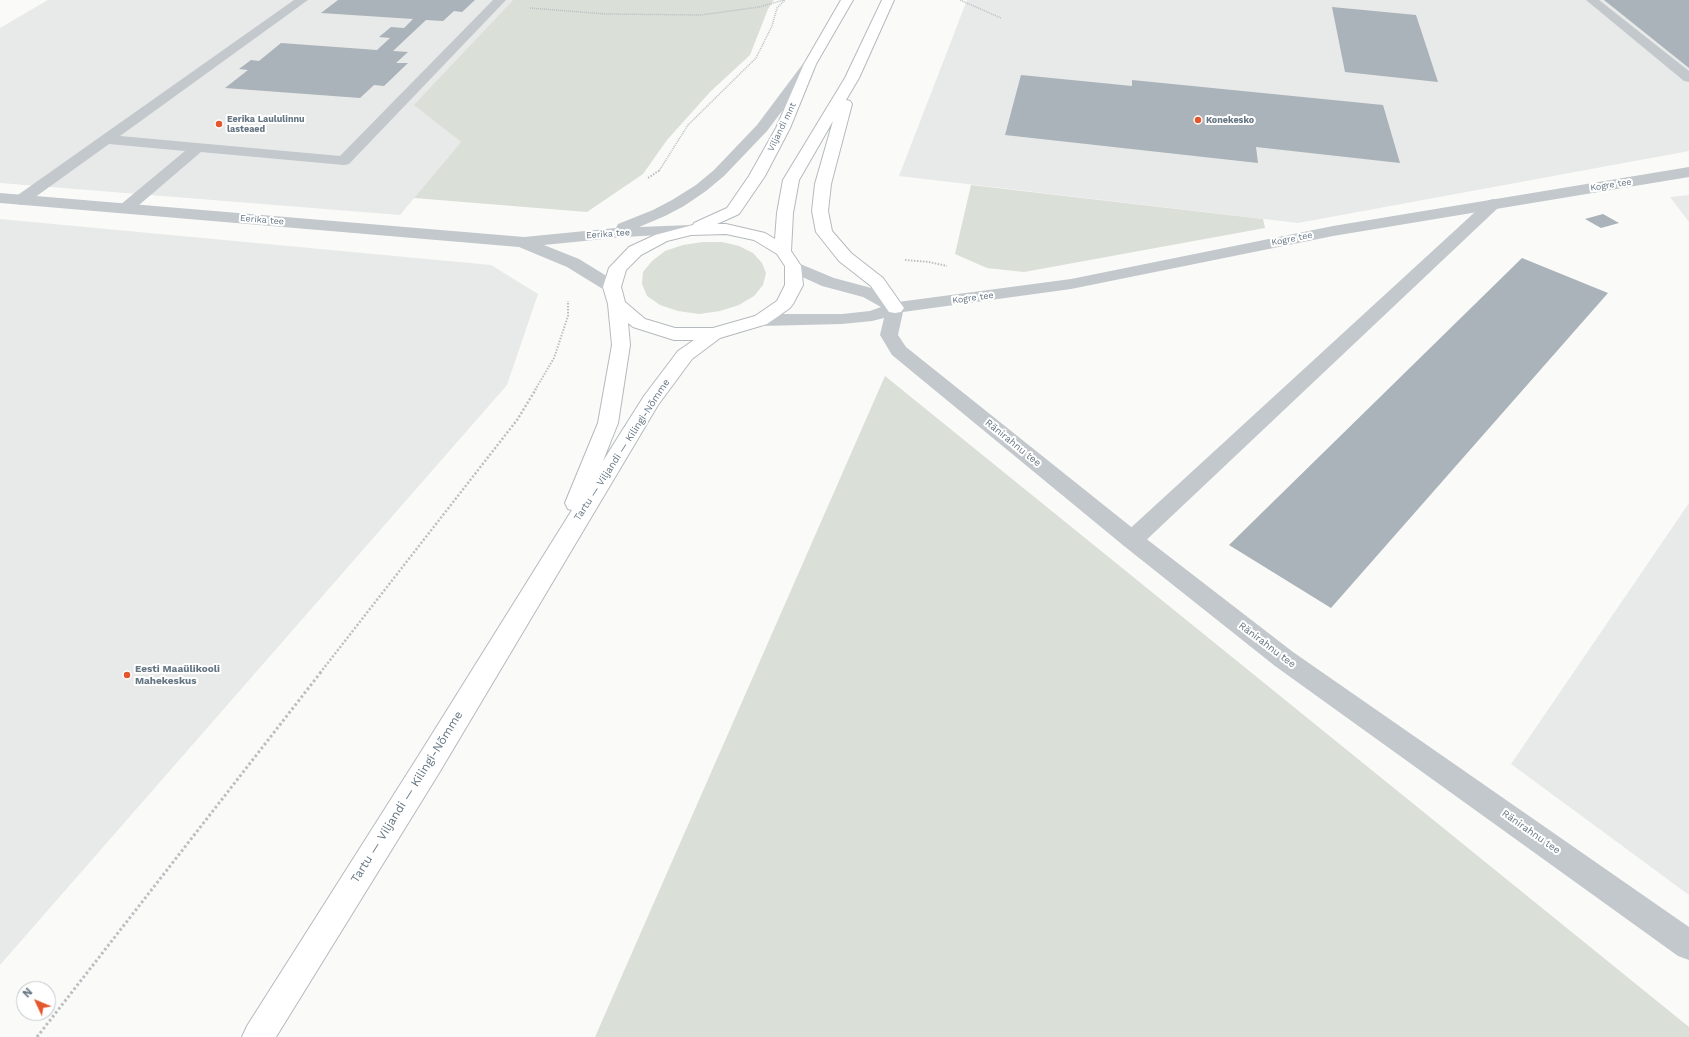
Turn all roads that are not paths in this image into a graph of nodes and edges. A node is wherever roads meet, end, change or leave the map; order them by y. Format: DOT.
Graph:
graph roads {
  1 [pos="302,0"];
  2 [pos="847,0"];
  3 [pos="888,0"];
  4 [pos="1592,0"];
  5 [pos="497,3"];
  6 [pos="810,64"];
  7 [pos="852,78"];
  8 [pos="1689,78"];
  9 [pos="105,139"];
  10 [pos="197,148"];
  11 [pos="1689,172"];
  12 [pos="0,198"];
  13 [pos="21,200"];
  14 [pos="1493,204"];
  15 [pos="126,208"];
  16 [pos="691,230"];
  17 [pos="608,234"];
  18 [pos="524,242"];
  19 [pos="783,251"];
  20 [pos="793,266"];
  21 [pos="615,296"];
  22 [pos="895,308"];
  23 [pos="761,320"];
  24 [pos="714,334"];
  25 [pos="1132,540"];
  26 [pos="554,556"];
  27 [pos="1689,945"];
  28 [pos="258,1037"];
  1 -- 9 [label="street"];
  2 -- 6 [label="main road, Viljandi mnt"];
  3 -- 7 [label="main road"];
  4 -- 8 [label="street"];
  5 -- 10 [label="street"];
  6 -- 16 [label="main road, Viljandi mnt"];
  6 -- 17 [label="street"];
  7 -- 19 [label="main road"];
  7 -- 22 [label="main road"];
  9 -- 10 [label="street"];
  9 -- 13 [label="street"];
  10 -- 15 [label="street"];
  11 -- 14 [label="street, Kogre tee"];
  12 -- 13 [label="street, Eerika tee"];
  13 -- 15 [label="street, Eerika tee"];
  14 -- 22 [label="street, Kogre tee"];
  14 -- 25 [label="street"];
  15 -- 18 [label="street, Eerika tee"];
  16 -- 17 [label="street, Eerika tee"];
  16 -- 19 [label="main road"];
  16 -- 21 [label="main road"];
  17 -- 18 [label="street, Eerika tee"];
  18 -- 21 [label="street, Eerika tee"];
  19 -- 20 [label="main road"];
  20 -- 22 [label="street"];
  20 -- 23 [label="main road"];
  21 -- 24 [label="main road"];
  21 -- 26 [label="main road, Tartu — Viljandi — Kilingi-Nõmme"];
  22 -- 23 [label="street, Kogre tee"];
  22 -- 25 [label="street, Ränirahnu tee"];
  23 -- 24 [label="main road"];
  24 -- 26 [label="main road, Tartu — Viljandi — Kilingi-Nõmme"];
  25 -- 27 [label="street, Ränirahnu tee"];
  26 -- 28 [label="main road, Tartu — Viljandi — Kilingi-Nõmme"];
}
